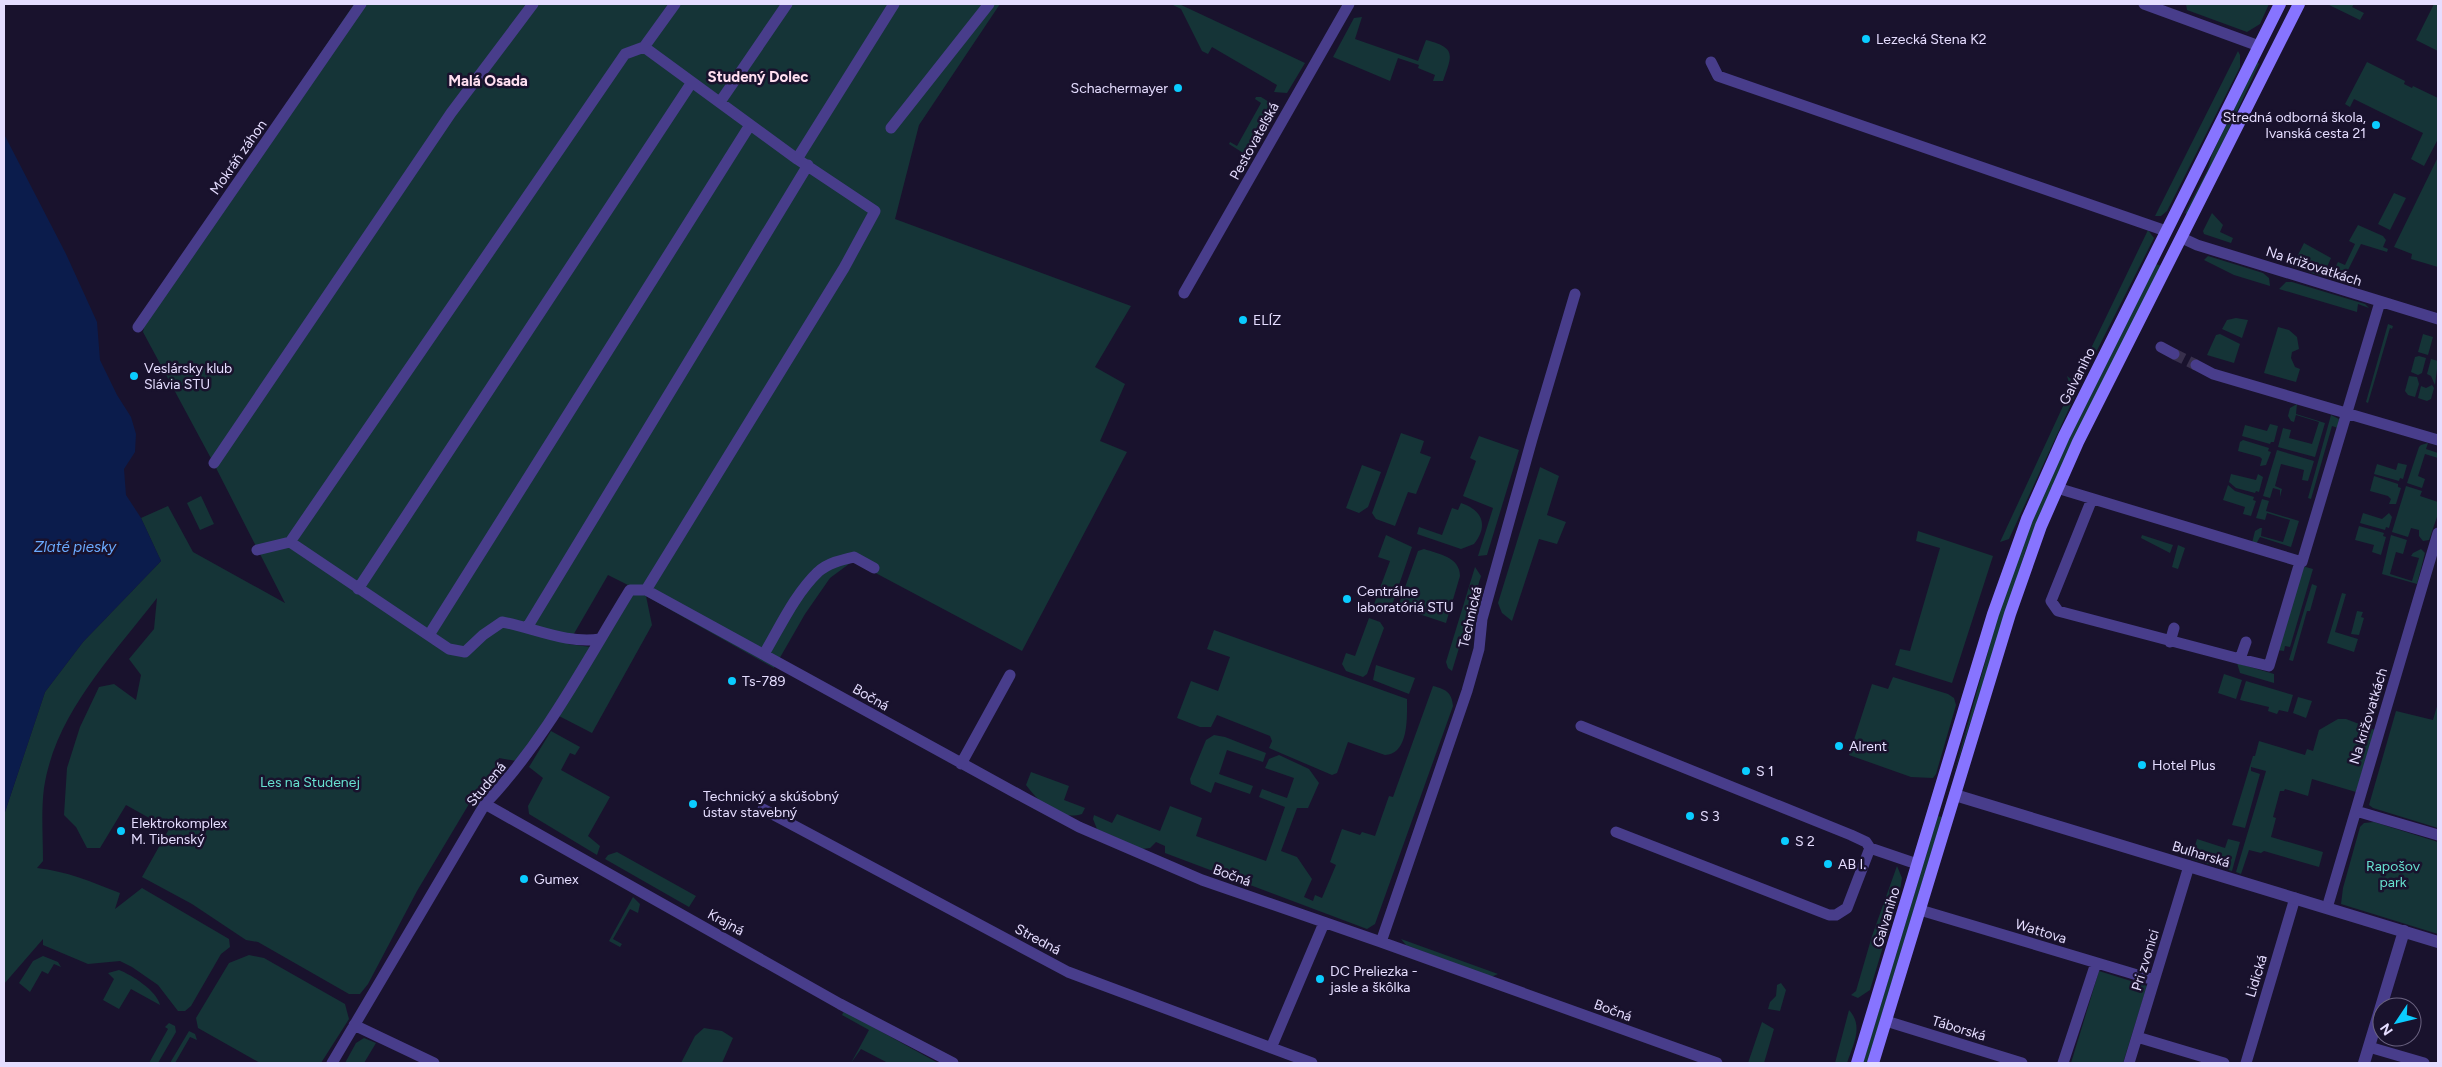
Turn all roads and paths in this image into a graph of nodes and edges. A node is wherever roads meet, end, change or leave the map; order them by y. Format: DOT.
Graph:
graph roads {
  1 [pos="361,4"];
  2 [pos="533,4"];
  3 [pos="675,4"];
  4 [pos="787,4"];
  5 [pos="894,4"];
  6 [pos="989,4"];
  7 [pos="1349,4"];
  8 [pos="2144,4"];
  9 [pos="2280,4"];
  10 [pos="2299,4"];
  11 [pos="2258,46"];
  12 [pos="644,47"];
  13 [pos="2275,52"];
  14 [pos="1711,62"];
  15 [pos="692,82"];
  16 [pos="720,102"];
  17 [pos="750,125"];
  18 [pos="891,128"];
  19 [pos="797,159"];
  20 [pos="808,165"];
  21 [pos="2166,230"];
  22 [pos="2182,238"];
  23 [pos="1184,294"];
  24 [pos="1575,294"];
  25 [pos="2380,302"];
  26 [pos="2438,320"];
  27 [pos="138,327"];
  28 [pos="2161,347"];
  29 [pos="2174,354"];
  30 [pos="2196,365"];
  31 [pos="2346,414"];
  32 [pos="2438,440"];
  33 [pos="214,463"];
  34 [pos="2057,488"];
  35 [pos="2092,499"];
  36 [pos="2438,533"];
  37 [pos="290,542"];
  38 [pos="257,550"];
  39 [pos="2301,562"];
  40 [pos="874,568"];
  41 [pos="358,589"];
  42 [pos="630,590"];
  43 [pos="646,590"];
  44 [pos="528,626"];
  45 [pos="2174,628"];
  46 [pos="429,634"];
  47 [pos="600,639"];
  48 [pos="2170,642"];
  49 [pos="2246,642"];
  50 [pos="764,654"];
  51 [pos="2240,659"];
  52 [pos="1010,675"];
  53 [pos="1581,726"];
  54 [pos="961,764"];
  55 [pos="1942,779"];
  56 [pos="1955,795"];
  57 [pos="485,804"];
  58 [pos="763,809"];
  59 [pos="2356,811"];
  60 [pos="1616,832"];
  61 [pos="2438,835"];
  62 [pos="1870,848"];
  63 [pos="1917,864"];
  64 [pos="2189,866"];
  65 [pos="2295,898"];
  66 [pos="2327,908"];
  67 [pos="1920,910"];
  68 [pos="1324,923"];
  69 [pos="2404,932"];
  70 [pos="1381,942"];
  71 [pos="2438,942"];
  72 [pos="2096,962"];
  73 [pos="2154,980"];
  74 [pos="1886,1021"];
  75 [pos="354,1026"];
  76 [pos="2137,1037"];
  77 [pos="2369,1047"];
  78 [pos="1271,1048"];
  79 [pos="332,1063"];
  80 [pos="434,1063"];
  81 [pos="953,1063"];
  82 [pos="1312,1063"];
  83 [pos="1717,1063"];
  84 [pos="1857,1063"];
  85 [pos="1873,1063"];
  86 [pos="2022,1063"];
  87 [pos="2063,1063"];
  88 [pos="2129,1063"];
  89 [pos="2224,1063"];
  90 [pos="2246,1063"];
  91 [pos="2364,1063"];
  92 [pos="2424,1063"];
  1 -- 27 [label="street, Mokráň záhon"];
  2 -- 33 [label="street"];
  3 -- 12 [label="street"];
  4 -- 16 [label="street"];
  5 -- 19 [label="street"];
  6 -- 18 [label="street"];
  7 -- 23 [label="street, Pestovateľská"];
  8 -- 11 [label="street"];
  9 -- 11 [label="main road, Galvaniho"];
  10 -- 13 [label="main road"];
  11 -- 13 [label="main road"];
  11 -- 21 [label="main road, Galvaniho"];
  12 -- 15 [label="street"];
  12 -- 37 [label="street"];
  13 -- 22 [label="main road"];
  14 -- 21 [label="street"];
  15 -- 16 [label="street"];
  15 -- 41 [label="street"];
  16 -- 17 [label="street"];
  17 -- 19 [label="street"];
  17 -- 46 [label="street"];
  19 -- 20 [label="street"];
  20 -- 43 [label="street"];
  20 -- 44 [label="street"];
  21 -- 22 [label="main road"];
  21 -- 55 [label="main road, Galvaniho"];
  22 -- 25 [label="street, Na križovatkách"];
  22 -- 34 [label="main road"];
  24 -- 70 [label="street, Technická"];
  25 -- 26 [label="street, Na križovatkách"];
  25 -- 31 [label="street"];
  28 -- 29 [label="street"];
  30 -- 31 [label="street"];
  31 -- 32 [label="street"];
  31 -- 39 [label="street"];
  34 -- 35 [label="street"];
  34 -- 56 [label="main road"];
  35 -- 39 [label="street"];
  35 -- 48 [label="street"];
  36 -- 59 [label="street, Na križovatkách"];
  37 -- 38 [label="street"];
  37 -- 41 [label="street"];
  39 -- 51 [label="street"];
  40 -- 50 [label="street"];
  41 -- 46 [label="street"];
  42 -- 43 [label="street, Bočná"];
  42 -- 47 [label="street, Studená"];
  43 -- 50 [label="street, Bočná"];
  44 -- 46 [label="street"];
  44 -- 47 [label="street"];
  45 -- 48 [label="street"];
  47 -- 57 [label="street, Studená"];
  48 -- 51 [label="street"];
  49 -- 51 [label="street"];
  50 -- 54 [label="street, Bočná"];
  52 -- 54 [label="street"];
  53 -- 62 [label="street"];
  54 -- 68 [label="street, Bočná"];
  55 -- 56 [label="main road"];
  55 -- 63 [label="main road, Galvaniho"];
  56 -- 64 [label="street, Bulharská"];
  56 -- 67 [label="main road"];
  57 -- 75 [label="street, Studená"];
  57 -- 81 [label="street, Krajná"];
  58 -- 78 [label="street, Stredná"];
  59 -- 61 [label="street"];
  59 -- 66 [label="street, Na križovatkách"];
  60 -- 62 [label="street"];
  62 -- 63 [label="street"];
  63 -- 84 [label="main road, Galvaniho"];
  64 -- 65 [label="street, Bulharská"];
  64 -- 73 [label="street, Pri zvonici"];
  65 -- 66 [label="street, Bulharská"];
  65 -- 90 [label="street, Lidická"];
  66 -- 69 [label="street, Bulharská"];
  67 -- 72 [label="street, Wattova"];
  67 -- 74 [label="main road"];
  68 -- 70 [label="street, Bočná"];
  68 -- 78 [label="street"];
  69 -- 71 [label="street, Bulharská"];
  69 -- 77 [label="street"];
  70 -- 83 [label="street, Bočná"];
  72 -- 73 [label="street, Wattova"];
  72 -- 87 [label="street"];
  73 -- 76 [label="street, Pri zvonici"];
  74 -- 85 [label="main road"];
  74 -- 86 [label="street, Táborská"];
  75 -- 79 [label="street, Studená"];
  75 -- 80 [label="street"];
  76 -- 88 [label="street, Pri zvonici"];
  76 -- 89 [label="street"];
  77 -- 91 [label="street"];
  77 -- 92 [label="street"];
  78 -- 82 [label="street, Stredná"];
}
